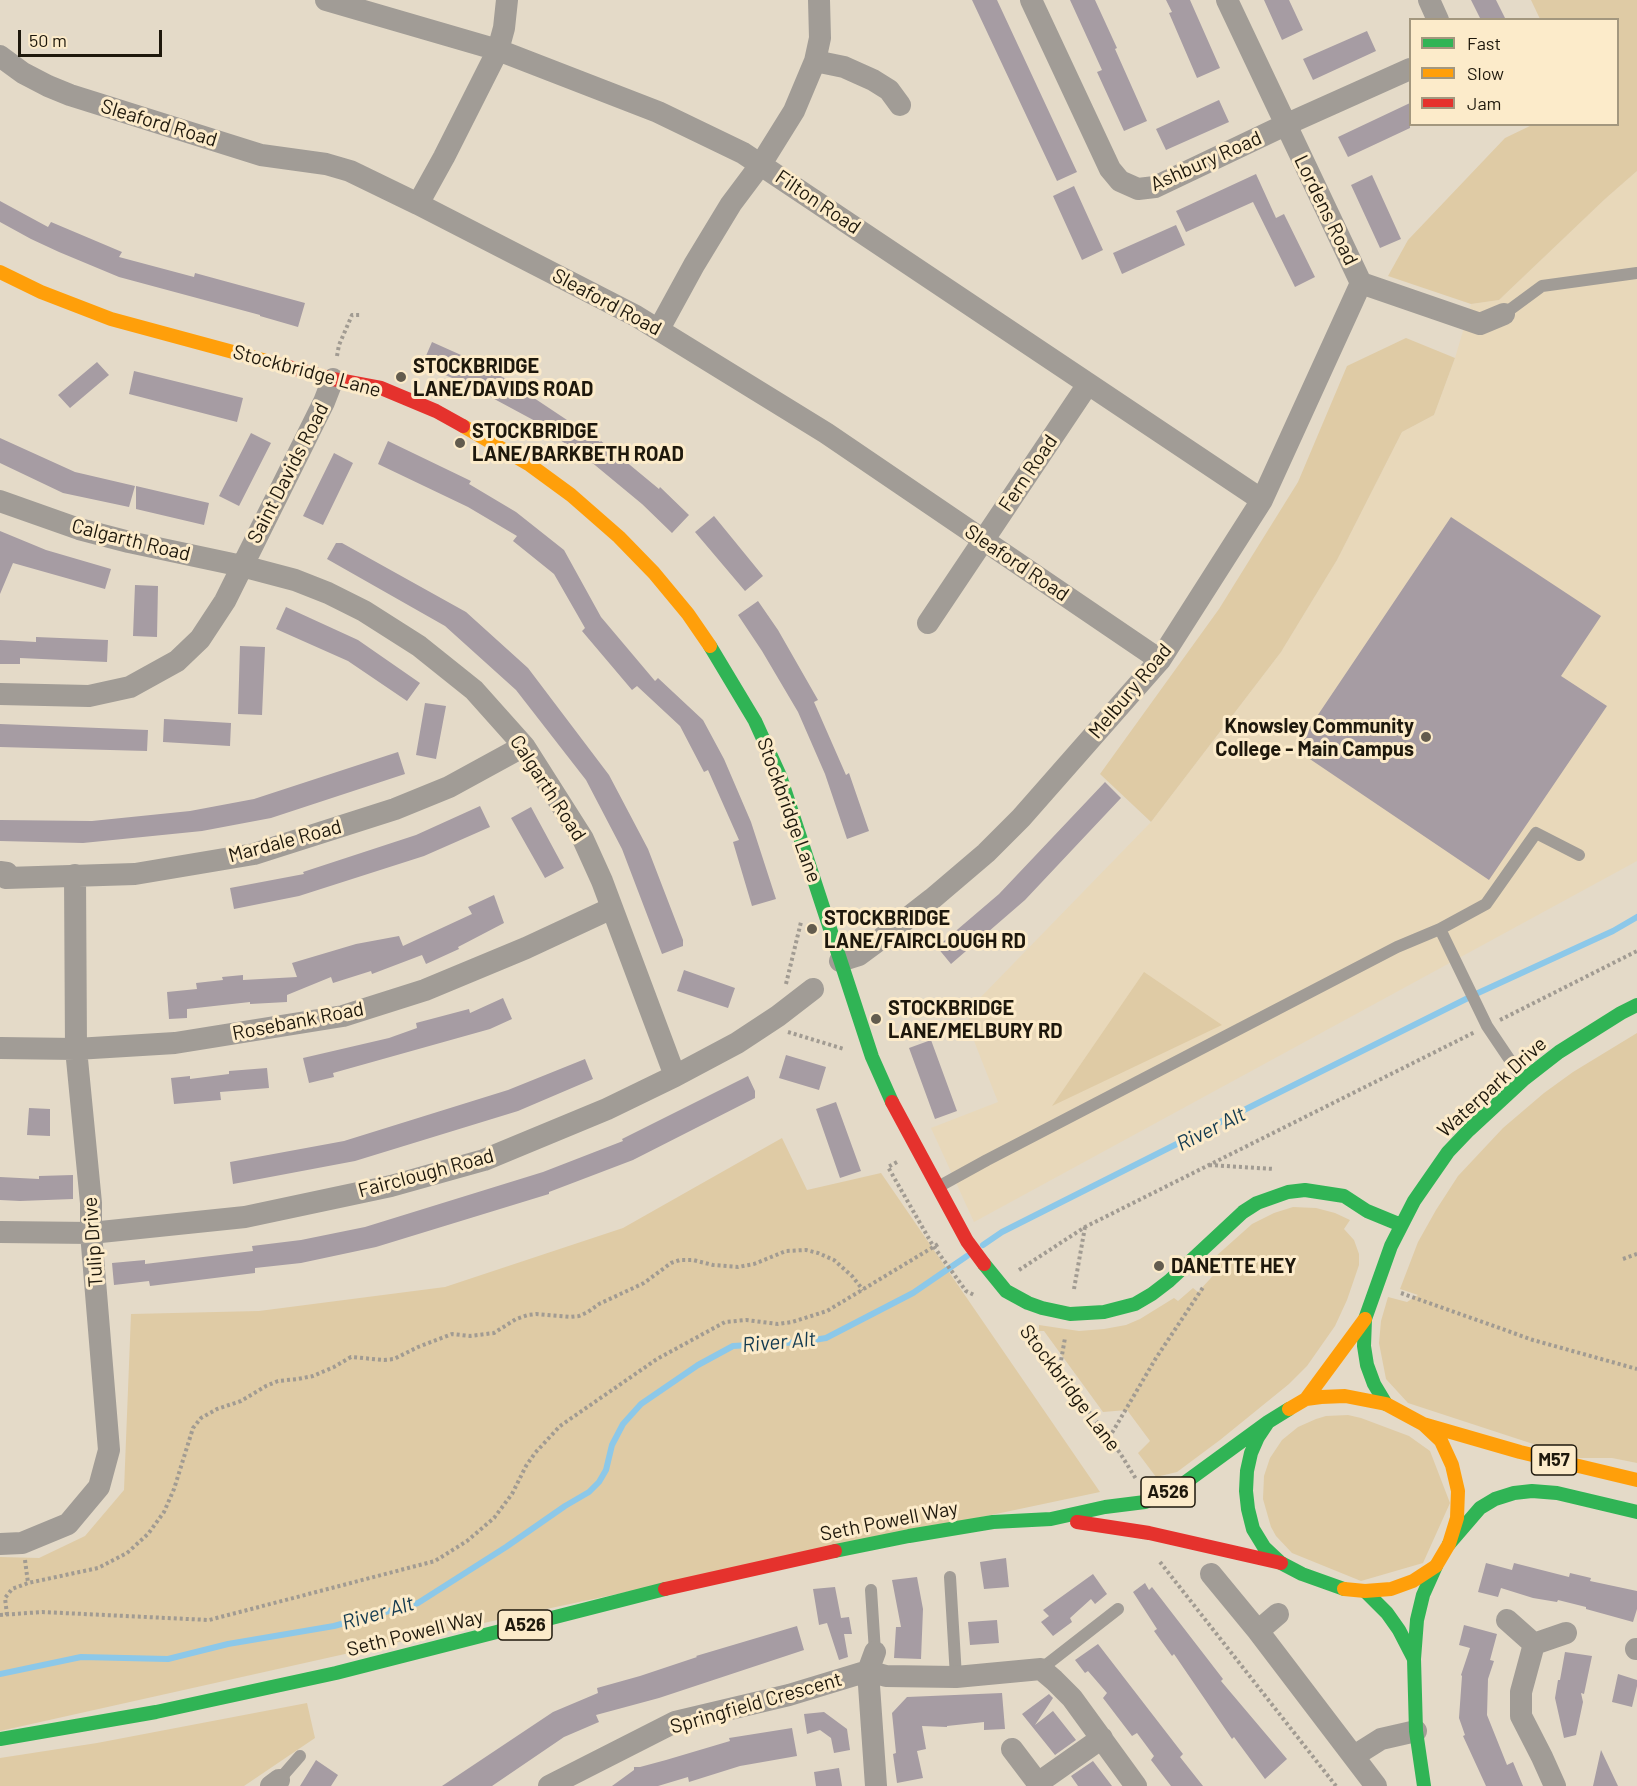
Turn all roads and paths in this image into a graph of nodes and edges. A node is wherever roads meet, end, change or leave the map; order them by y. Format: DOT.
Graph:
graph roads {
  1 [pos="326,0"];
  2 [pos="507,0"];
  3 [pos="819,0"];
  4 [pos="1032,0"];
  5 [pos="1227,0"];
  6 [pos="1429,0"];
  7 [pos="1437,18"];
  8 [pos="498,50"];
  9 [pos="0,56"];
  10 [pos="815,61"];
  11 [pos="1409,69"];
  12 [pos="900,105"];
  13 [pos="1285,125"];
  14 [pos="761,164"];
  15 [pos="418,204"];
  16 [pos="0,272"];
  17 [pos="1637,273"];
  18 [pos="1361,283"];
  19 [pos="1504,314"];
  20 [pos="362,315"];
  21 [pos="659,329"];
  22 [pos="333,379"];
  23 [pos="1088,384"];
  24 [pos="1262,500"];
  25 [pos="0,501"];
  26 [pos="982,539"];
  27 [pos="242,566"];
  28 [pos="928,623"];
  29 [pos="1160,660"];
  30 [pos="0,694"];
  31 [pos="524,746"];
  32 [pos="1579,855"];
  33 [pos="0,872"];
  34 [pos="75,875"];
  35 [pos="612,908"];
  36 [pos="802,918"];
  37 [pos="1440,929"];
  38 [pos="1637,951"];
  39 [pos="840,961"];
  40 [pos="813,989"];
  41 [pos="1637,1005"];
  42 [pos="778,1016"];
  43 [pos="1487,1026"];
  44 [pos="0,1048"];
  45 [pos="76,1049"];
  46 [pos="872,1057"];
  47 [pos="675,1076"];
  48 [pos="1523,1080"];
  49 [pos="905,1158"];
  50 [pos="937,1188"];
  51 [pos="1401,1226"];
  52 [pos="1085,1227"];
  53 [pos="0,1232"];
  54 [pos="91,1233"];
  55 [pos="964,1235"];
  56 [pos="934,1247"];
  57 [pos="1637,1254"];
  58 [pos="1623,1259"];
  59 [pos="998,1283"];
  60 [pos="1204,1285"];
  61 [pos="1377,1286"];
  62 [pos="863,1290"];
  63 [pos="1073,1293"];
  64 [pos="975,1296"];
  65 [pos="1365,1320"];
  66 [pos="1027,1328"];
  67 [pos="1067,1329"];
  68 [pos="1637,1369"];
  69 [pos="1059,1373"];
  70 [pos="1306,1399"];
  71 [pos="1386,1404"];
  72 [pos="1268,1422"];
  73 [pos="1423,1424"];
  74 [pos="1109,1438"];
  75 [pos="1637,1480"];
  76 [pos="1136,1481"];
  77 [pos="1637,1512"];
  78 [pos="1051,1519"];
  79 [pos="0,1544"];
  80 [pos="1449,1544"];
  81 [pos="1155,1555"];
  82 [pos="1281,1563"];
  83 [pos="1436,1566"];
  84 [pos="1211,1575"];
  85 [pos="950,1576"];
  86 [pos="871,1590"];
  87 [pos="1365,1592"];
  88 [pos="1118,1609"];
  89 [pos="1278,1614"];
  90 [pos="0,1615"];
  91 [pos="7,1615"];
  92 [pos="1507,1620"];
  93 [pos="1258,1631"];
  94 [pos="1566,1633"];
  95 [pos="1534,1644"];
  96 [pos="1414,1659"];
  97 [pos="872,1661"];
  98 [pos="1041,1670"];
  99 [pos="957,1677"];
  100 [pos="1416,1731"];
  101 [pos="1102,1738"];
  102 [pos="0,1739"];
  103 [pos="1012,1749"];
  104 [pos="300,1756"];
  105 [pos="1354,1756"];
  106 [pos="275,1783"];
  107 [pos="1039,1785"];
  108 [pos="549,1786"];
  109 [pos="876,1786"];
  110 [pos="1136,1786"];
  111 [pos="1336,1786"];
  112 [pos="1376,1786"];
  113 [pos="1424,1786"];
  114 [pos="1555,1786"];
  1 -- 8 [label="street, Filton Road"];
  2 -- 8 [label="street"];
  3 -- 10 [label="street"];
  4 -- 13 [label="street, Ashbury Road"];
  5 -- 13 [label="street, Lordens Road"];
  6 -- 7 [label="street"];
  8 -- 14 [label="street, Filton Road"];
  8 -- 15 [label="street"];
  9 -- 15 [label="street, Sleaford Road"];
  10 -- 12 [label="street"];
  10 -- 14 [label="street"];
  11 -- 13 [label="street, Ashbury Road"];
  13 -- 18 [label="street, Lordens Road"];
  14 -- 21 [label="street"];
  14 -- 23 [label="street, Filton Road"];
  15 -- 21 [label="street, Sleaford Road"];
  16 -- 22 [label="main road, Stockbridge Lane"];
  17 -- 19 [label="lane"];
  18 -- 19 [label="street, Lordens Road"];
  18 -- 24 [label="street, Melbury Road"];
  20 -- 22 [label="path"];
  21 -- 26 [label="street, Sleaford Road"];
  22 -- 27 [label="street, Saint Davids Road"];
  22 -- 39 [label="main road, Stockbridge Lane"];
  23 -- 24 [label="street, Filton Road"];
  23 -- 26 [label="street, Fern Road"];
  24 -- 29 [label="street, Melbury Road"];
  25 -- 27 [label="street, Calgarth Road"];
  26 -- 28 [label="street, Fern Road"];
  26 -- 29 [label="street, Sleaford Road"];
  27 -- 30 [label="street, Saint Davids Road"];
  27 -- 31 [label="street, Calgarth Road"];
  29 -- 39 [label="street, Melbury Road"];
  31 -- 34 [label="street, Mardale Road"];
  31 -- 35 [label="street, Calgarth Road"];
  32 -- 37 [label="lane"];
  33 -- 34 [label="street, Mardale Road"];
  34 -- 45 [label="street, Tulip Drive"];
  35 -- 45 [label="street, Rosebank Road"];
  35 -- 47 [label="street, Calgarth Road"];
  36 -- 42 [label="path"];
  37 -- 43 [label="lane"];
  37 -- 50 [label="lane"];
  38 -- 43 [label="path"];
  39 -- 46 [label="main road, Stockbridge Lane"];
  40 -- 42 [label="street, Fairclough Road"];
  41 -- 48 [label="main road, Waterpark Drive"];
  42 -- 46 [label="path"];
  42 -- 47 [label="street, Fairclough Road"];
  43 -- 48 [label="lane"];
  43 -- 52 [label="path"];
  44 -- 45 [label="street, Rosebank Road"];
  45 -- 54 [label="street, Tulip Drive"];
  46 -- 50 [label="main road, Stockbridge Lane"];
  47 -- 54 [label="street, Fairclough Road"];
  48 -- 51 [label="main road, Waterpark Drive"];
  49 -- 56 [label="path"];
  50 -- 55 [label="main road, Stockbridge Lane"];
  51 -- 59 [label="main road, Stockbridge Lane"];
  51 -- 61 [label="main road"];
  52 -- 59 [label="path"];
  52 -- 63 [label="path"];
  53 -- 54 [label="street, Fairclough Road"];
  54 -- 79 [label="street, Tulip Drive"];
  55 -- 56 [label="path"];
  55 -- 59 [label="main road, Stockbridge Lane"];
  56 -- 62 [label="path"];
  56 -- 64 [label="path"];
  57 -- 58 [label="path"];
  60 -- 74 [label="path"];
  61 -- 65 [label="main road"];
  61 -- 68 [label="path"];
  62 -- 91 [label="path"];
  62 -- 91 [label="path"];
  65 -- 70 [label="main road"];
  65 -- 71 [label="main road"];
  66 -- 69 [label="path, Stockbridge Lane"];
  67 -- 69 [label="path"];
  69 -- 74 [label="path, Stockbridge Lane"];
  70 -- 71 [label="main road, A526"];
  70 -- 72 [label="main road, A526"];
  71 -- 73 [label="main road, A526"];
  72 -- 78 [label="main road, Seth Powell Way / A526"];
  72 -- 82 [label="main road, A526"];
  73 -- 75 [label="main road, M57"];
  73 -- 80 [label="main road, A526"];
  74 -- 76 [label="path, Stockbridge Lane"];
  77 -- 80 [label="main road, M57"];
  78 -- 82 [label="main road, Seth Powell Way / A526"];
  78 -- 102 [label="main road, Seth Powell Way / A526"];
  80 -- 83 [label="main road, A526"];
  81 -- 111 [label="path"];
  82 -- 87 [label="main road, A526"];
  83 -- 87 [label="main road, A526"];
  83 -- 96 [label="main road"];
  84 -- 93 [label="street"];
  85 -- 99 [label="lane"];
  86 -- 97 [label="lane"];
  87 -- 96 [label="main road"];
  88 -- 98 [label="lane"];
  89 -- 93 [label="street"];
  90 -- 91 [label="path"];
  92 -- 95 [label="street"];
  93 -- 105 [label="street"];
  94 -- 95 [label="street"];
  95 -- 114 [label="street"];
  96 -- 100 [label="main road"];
  97 -- 99 [label="street"];
  97 -- 108 [label="street, Springfield Crescent"];
  97 -- 109 [label="street"];
  98 -- 99 [label="street"];
  98 -- 101 [label="street"];
  100 -- 105 [label="street"];
  100 -- 113 [label="main road"];
  101 -- 107 [label="street"];
  101 -- 110 [label="street"];
  103 -- 107 [label="street"];
  104 -- 106 [label="lane"];
  105 -- 112 [label="street"];
}
